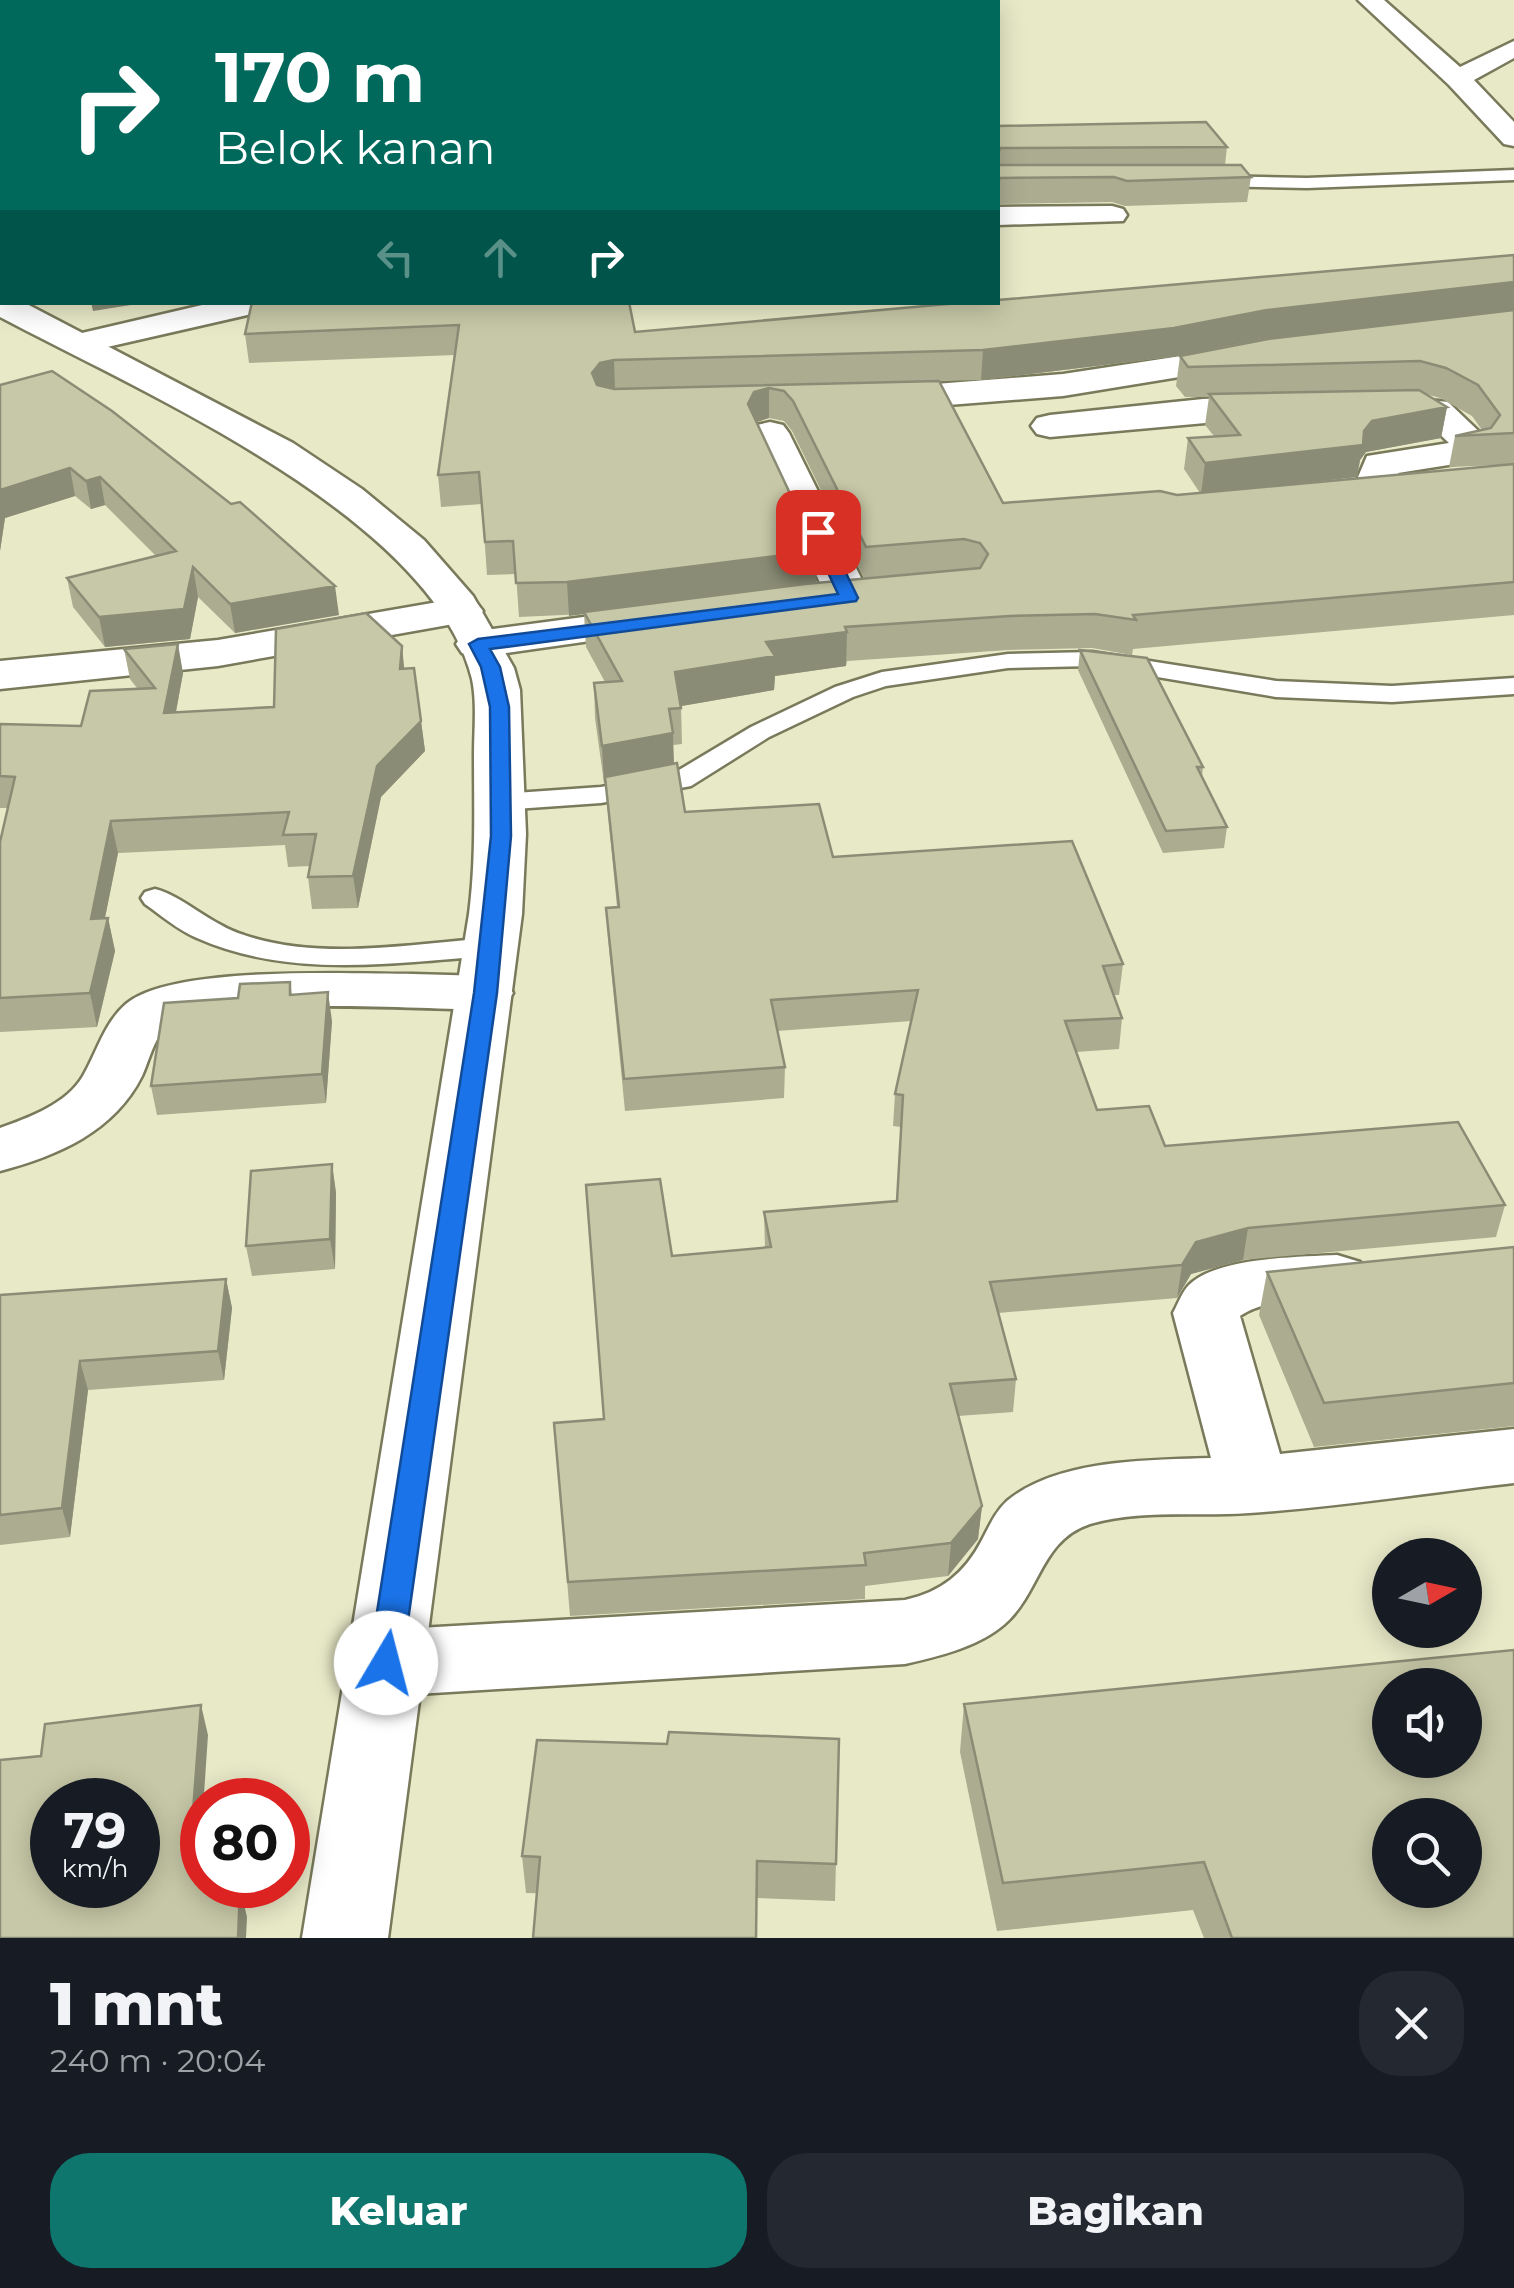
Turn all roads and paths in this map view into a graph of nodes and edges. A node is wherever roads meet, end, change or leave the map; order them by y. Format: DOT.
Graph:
graph roads {
  1 [pos="1370,0"];
  2 [pos="1514,49"];
  3 [pos="1458,79"];
  4 [pos="1514,138"];
  5 [pos="1514,175"];
  6 [pos="1193,180"];
  7 [pos="1112,215"];
  8 [pos="1000,216"];
  9 [pos="249,305"];
  10 [pos="5,310"];
  11 [pos="81,343"];
  12 [pos="1282,352"];
  13 [pos="1171,372"];
  14 [pos="840,400"];
  15 [pos="1203,410"];
  16 [pos="774,412"];
  17 [pos="1050,426"];
  18 [pos="1514,479"];
  19 [pos="1392,489"];
  20 [pos="1337,495"];
  21 [pos="804,600"];
  22 [pos="708,614"];
  23 [pos="470,628"];
  24 [pos="0,675"];
  25 [pos="1514,686"];
  26 [pos="500,802"];
  27 [pos="155,898"];
  28 [pos="488,970"];
  29 [pos="0,1151"];
  30 [pos="1398,1273"];
  31 [pos="1514,1456"];
  32 [pos="1253,1484"];
  33 [pos="386,1663"];
  34 [pos="345,1938"];
  1 -- 3 [label="main road"];
  2 -- 3 [label="main road"];
  3 -- 4 [label="main road"];
  5 -- 6 [label="lane"];
  7 -- 8 [label="main road"];
  9 -- 11 [label="main road"];
  10 -- 11 [label="main road"];
  11 -- 23 [label="main road"];
  12 -- 13 [label="main road"];
  13 -- 14 [label="main road"];
  13 -- 15 [label="main road"];
  15 -- 17 [label="main road"];
  15 -- 19 [label="main road"];
  16 -- 21 [label="main road"];
  18 -- 19 [label="main road"];
  19 -- 20 [label="main road"];
  22 -- 23 [label="main road"];
  23 -- 24 [label="main road"];
  23 -- 26 [label="main road"];
  25 -- 26 [label="lane"];
  26 -- 28 [label="main road"];
  27 -- 28 [label="lane"];
  28 -- 29 [label="main road"];
  28 -- 33 [label="main road"];
  30 -- 32 [label="main road"];
  31 -- 32 [label="main road"];
  32 -- 33 [label="main road"];
  33 -- 34 [label="main road"];
}
